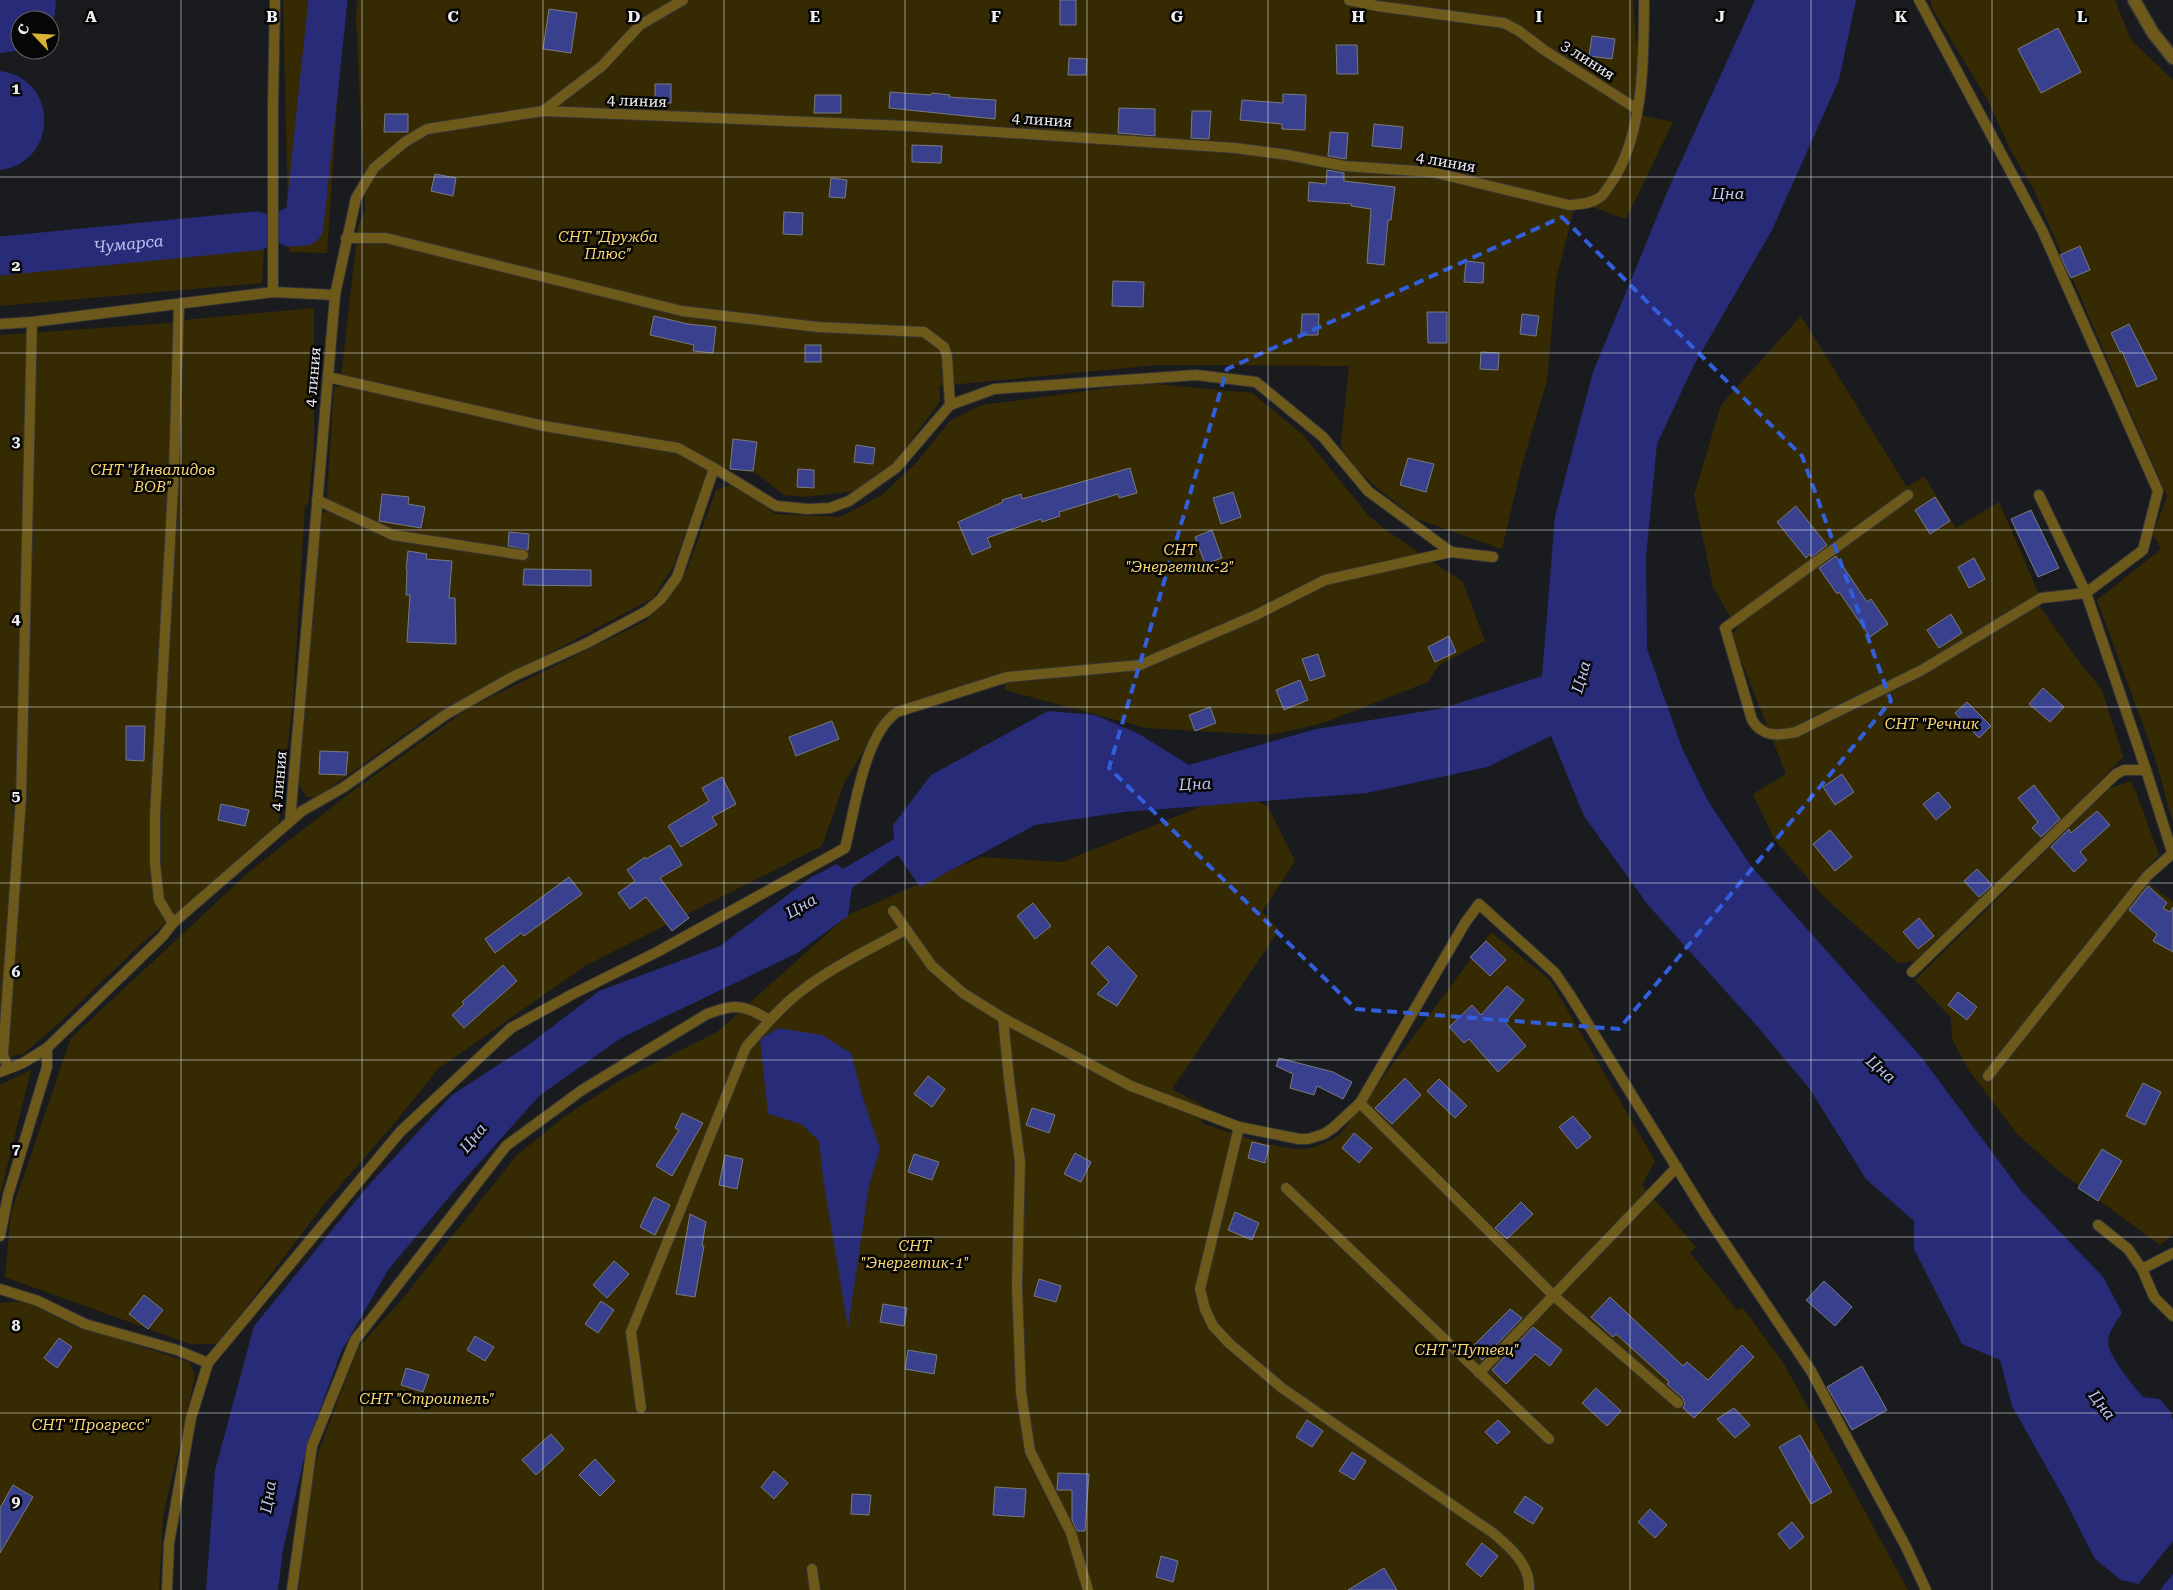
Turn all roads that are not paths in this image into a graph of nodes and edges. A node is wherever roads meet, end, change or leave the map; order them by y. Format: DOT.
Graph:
graph roads {
  1 [pos="275,0"];
  2 [pos="683,0"];
  3 [pos="1349,0"];
  4 [pos="1644,0"];
  5 [pos="1919,0"];
  6 [pos="2134,0"];
  7 [pos="2173,58"];
  8 [pos="1637,109"];
  9 [pos="543,111"];
  10 [pos="346,238"];
  11 [pos="273,292"];
  12 [pos="335,295"];
  13 [pos="179,304"];
  14 [pos="32,322"];
  15 [pos="0,324"];
  16 [pos="328,377"];
  17 [pos="950,405"];
  18 [pos="714,468"];
  19 [pos="1908,495"];
  20 [pos="2039,495"];
  21 [pos="318,500"];
  22 [pos="1451,552"];
  23 [pos="524,555"];
  24 [pos="1493,557"];
  25 [pos="2086,593"];
  26 [pos="2146,770"];
  27 [pos="290,821"];
  28 [pos="2173,854"];
  29 [pos="893,911"];
  30 [pos="173,923"];
  31 [pos="905,930"];
  32 [pos="1912,972"];
  33 [pos="1003,1018"];
  34 [pos="770,1020"];
  35 [pos="47,1048"];
  36 [pos="4,1070"];
  37 [pos="1988,1076"];
  38 [pos="1360,1103"];
  39 [pos="1239,1127"];
  40 [pos="1678,1167"];
  41 [pos="1286,1188"];
  42 [pos="2098,1225"];
  43 [pos="0,1236"];
  44 [pos="2173,1253"];
  45 [pos="2142,1269"];
  46 [pos="0,1289"];
  47 [pos="1554,1296"];
  48 [pos="2173,1316"];
  49 [pos="208,1363"];
  50 [pos="1479,1372"];
  51 [pos="1678,1403"];
  52 [pos="641,1408"];
  53 [pos="1549,1440"];
  54 [pos="812,1569"];
  55 [pos="167,1590"];
  56 [pos="292,1590"];
  57 [pos="815,1590"];
  58 [pos="1088,1590"];
  59 [pos="1529,1590"];
  60 [pos="1926,1590"];
  1 -- 11 [label="lane"];
  2 -- 9 [label="lane"];
  3 -- 8 [label="lane, 3 линия"];
  4 -- 8 [label="lane"];
  5 -- 25 [label="lane"];
  6 -- 7 [label="street"];
  8 -- 9 [label="lane, 4 линия"];
  9 -- 10 [label="lane, 4 линия"];
  10 -- 12 [label="lane, 4 линия"];
  10 -- 17 [label="lane"];
  11 -- 12 [label="lane"];
  11 -- 13 [label="lane"];
  12 -- 16 [label="lane, 4 линия"];
  13 -- 14 [label="lane"];
  13 -- 30 [label="lane"];
  14 -- 15 [label="lane"];
  14 -- 36 [label="lane"];
  16 -- 18 [label="lane"];
  16 -- 21 [label="lane, 4 линия"];
  17 -- 18 [label="lane"];
  17 -- 22 [label="lane"];
  18 -- 27 [label="lane"];
  19 -- 25 [label="lane"];
  20 -- 25 [label="lane"];
  21 -- 23 [label="lane"];
  21 -- 27 [label="lane, 4 линия"];
  22 -- 24 [label="lane"];
  22 -- 49 [label="lane"];
  25 -- 26 [label="lane"];
  26 -- 28 [label="lane"];
  26 -- 32 [label="lane"];
  27 -- 30 [label="lane"];
  28 -- 37 [label="lane"];
  29 -- 31 [label="lane"];
  30 -- 35 [label="lane"];
  31 -- 33 [label="lane"];
  31 -- 34 [label="lane"];
  33 -- 39 [label="lane"];
  33 -- 58 [label="lane"];
  34 -- 52 [label="lane"];
  34 -- 56 [label="lane"];
  35 -- 36 [label="lane"];
  35 -- 43 [label="lane"];
  38 -- 39 [label="lane"];
  38 -- 40 [label="lane"];
  38 -- 47 [label="lane"];
  39 -- 59 [label="lane"];
  40 -- 47 [label="lane"];
  40 -- 60 [label="lane"];
  41 -- 50 [label="lane"];
  42 -- 45 [label="lane"];
  44 -- 45 [label="lane"];
  45 -- 48 [label="lane"];
  46 -- 49 [label="lane"];
  47 -- 50 [label="lane"];
  47 -- 51 [label="lane"];
  49 -- 55 [label="lane"];
  50 -- 53 [label="lane"];
  54 -- 57 [label="lane"];
}
